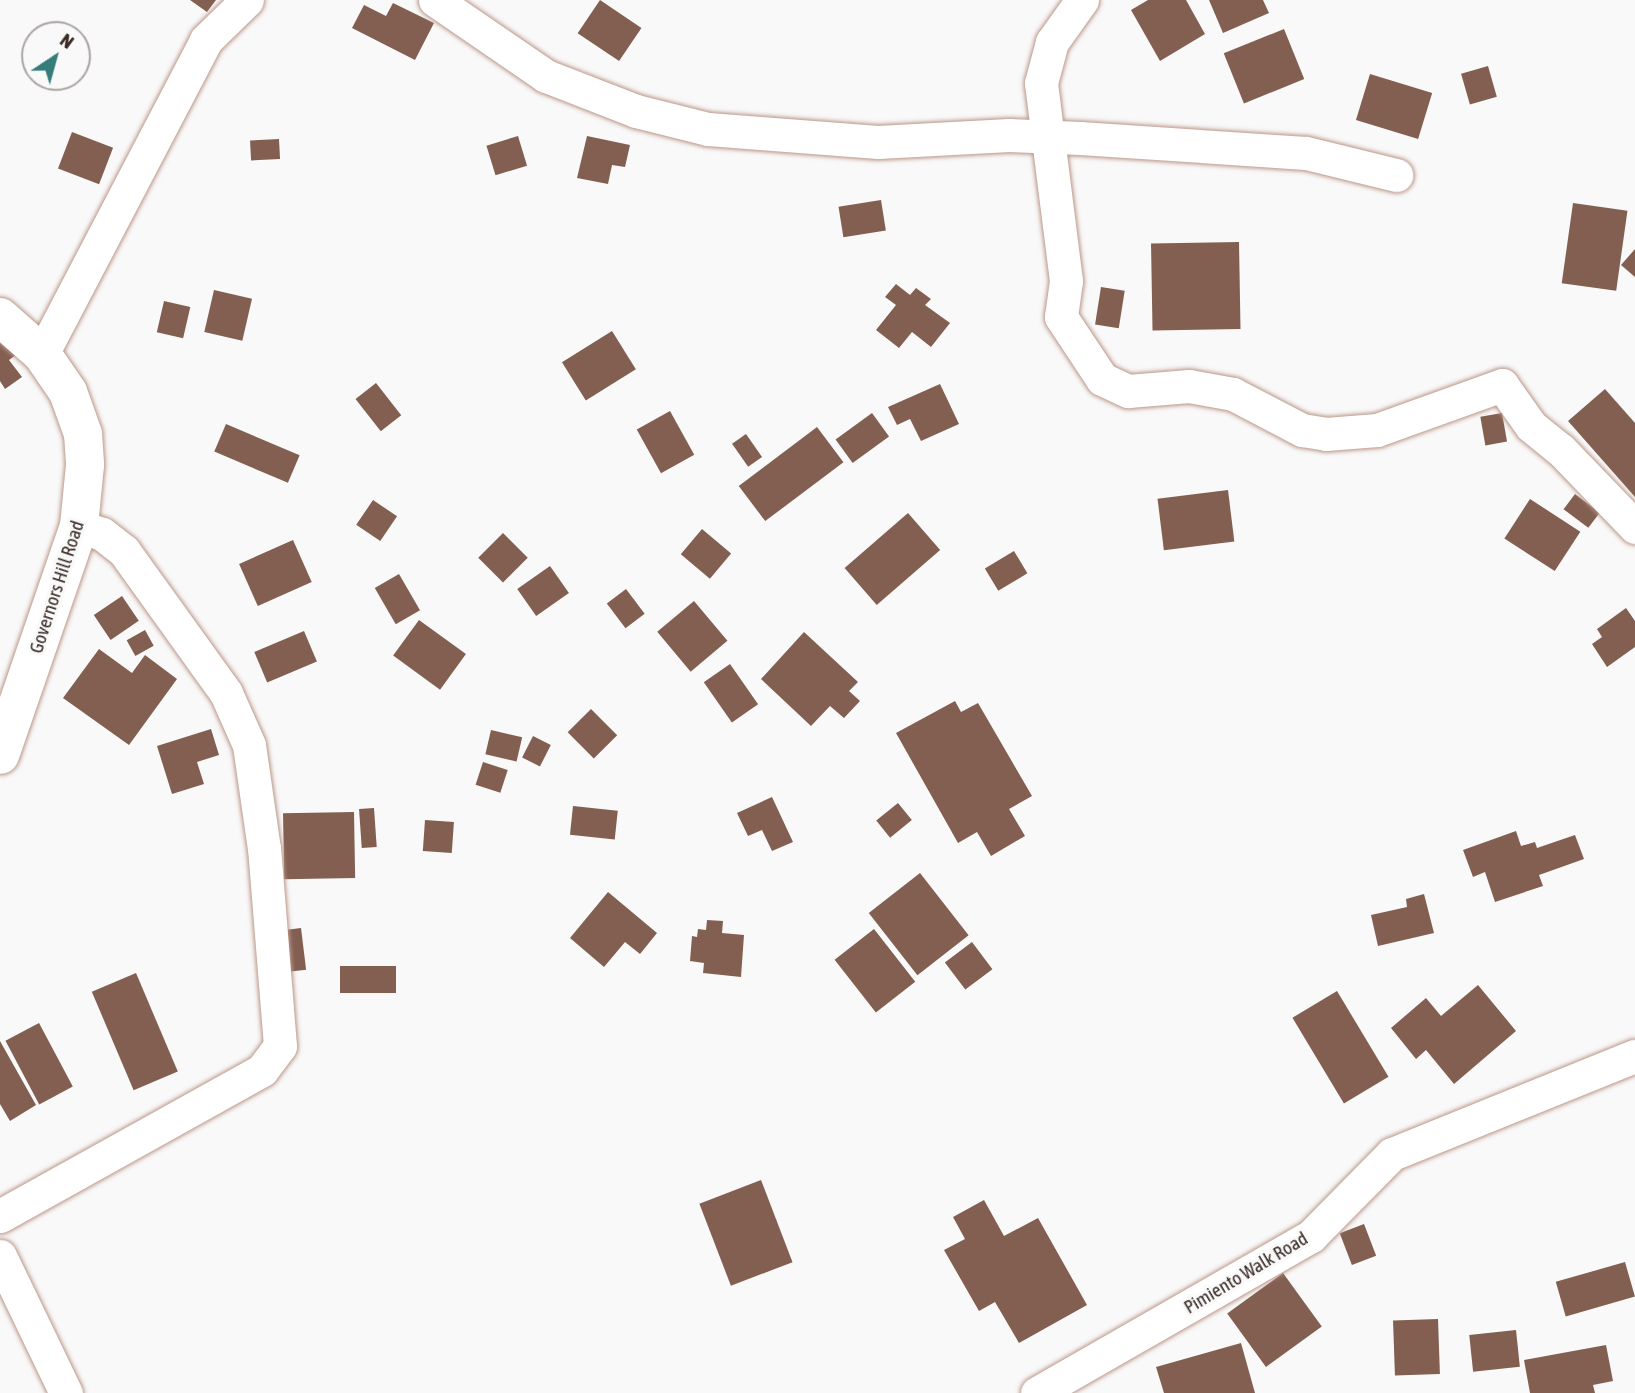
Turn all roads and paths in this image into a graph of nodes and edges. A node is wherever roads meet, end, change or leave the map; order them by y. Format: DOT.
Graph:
graph roads {
  1 [pos="247,0"];
  2 [pos="435,0"];
  3 [pos="1082,0"];
  4 [pos="1050,136"];
  5 [pos="1396,175"];
  6 [pos="0,317"];
  7 [pos="41,354"];
  8 [pos="79,526"];
  9 [pos="1635,527"];
  10 [pos="0,755"];
  11 [pos="1635,1056"];
  12 [pos="0,1216"];
  13 [pos="0,1256"];
  14 [pos="66,1393"];
  15 [pos="1037,1393"];
  1 -- 7 [label="street"];
  2 -- 4 [label="street"];
  3 -- 4 [label="street"];
  4 -- 5 [label="street"];
  4 -- 9 [label="street"];
  6 -- 7 [label="street, Governors Hill Road"];
  7 -- 8 [label="street, Governors Hill Road"];
  8 -- 10 [label="street, Governors Hill Road"];
  8 -- 12 [label="street"];
  11 -- 15 [label="street, Pimiento Walk Road"];
  13 -- 14 [label="street"];
}
